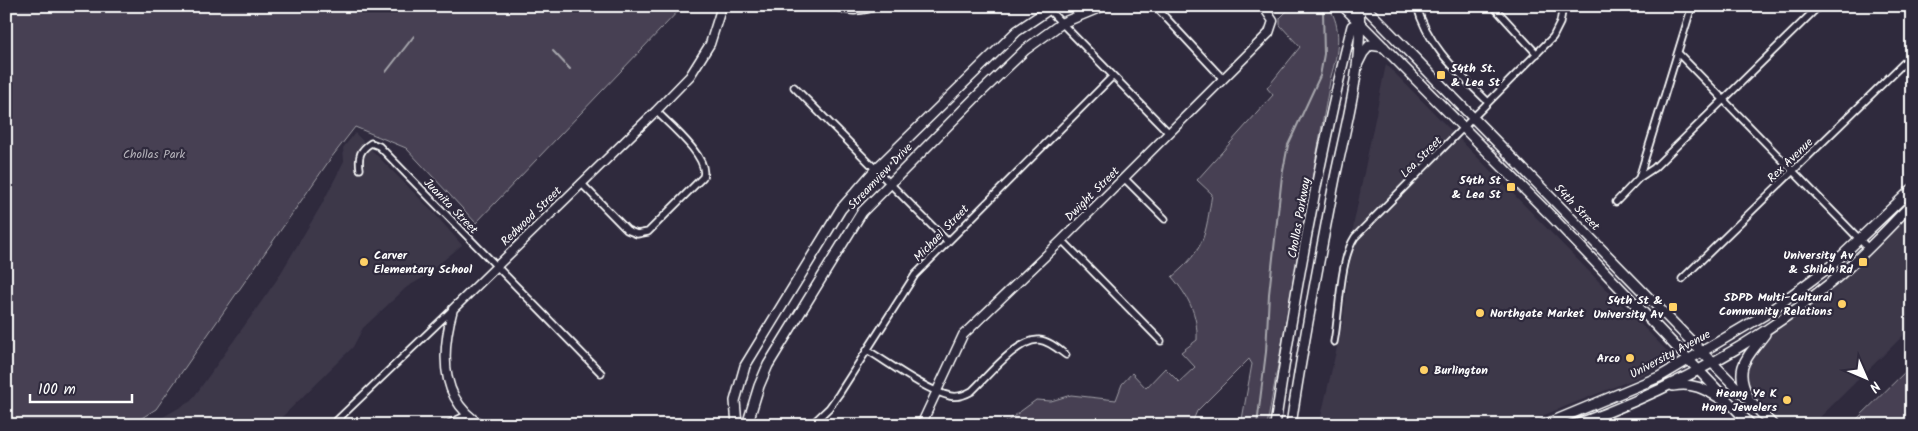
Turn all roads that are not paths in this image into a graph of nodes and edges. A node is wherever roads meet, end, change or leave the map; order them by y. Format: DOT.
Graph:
graph roads {
  1 [pos="722,6"];
  2 [pos="834,6"];
  3 [pos="880,6"];
  4 [pos="1103,6"];
  5 [pos="1155,6"];
  6 [pos="1263,6"];
  7 [pos="1343,6"];
  8 [pos="1359,6"];
  9 [pos="1364,6"];
  10 [pos="1417,6"];
  11 [pos="1493,6"];
  12 [pos="1563,6"];
  13 [pos="1692,6"];
  14 [pos="1819,6"];
  15 [pos="1049,7"];
  16 [pos="1360,22"];
  17 [pos="1062,24"];
  18 [pos="1386,48"];
  19 [pos="1678,53"];
  20 [pos="1537,54"];
  21 [pos="1912,55"];
  22 [pos="1358,63"];
  23 [pos="1112,76"];
  24 [pos="1223,79"];
  25 [pos="794,87"];
  26 [pos="1724,100"];
  27 [pos="1488,102"];
  28 [pos="656,111"];
  29 [pos="1472,119"];
  30 [pos="1464,128"];
  31 [pos="1169,133"];
  32 [pos="360,169"];
  33 [pos="876,169"];
  34 [pos="1793,171"];
  35 [pos="1124,178"];
  36 [pos="1639,178"];
  37 [pos="581,183"];
  38 [pos="890,184"];
  39 [pos="1912,189"];
  40 [pos="1616,202"];
  41 [pos="1912,204"];
  42 [pos="1165,219"];
  43 [pos="1859,239"];
  44 [pos="947,240"];
  45 [pos="1062,240"];
  46 [pos="1867,247"];
  47 [pos="1584,251"];
  48 [pos="1610,260"];
  49 [pos="496,266"];
  50 [pos="1682,279"];
  51 [pos="452,309"];
  52 [pos="1769,328"];
  53 [pos="1161,341"];
  54 [pos="1334,342"];
  55 [pos="866,350"];
  56 [pos="1702,352"];
  57 [pos="1066,354"];
  58 [pos="1688,360"];
  59 [pos="1712,362"];
  60 [pos="1698,370"];
  61 [pos="601,373"];
  62 [pos="1666,388"];
  63 [pos="936,391"];
  64 [pos="1750,401"];
  65 [pos="1738,411"];
  66 [pos="467,415"];
  67 [pos="332,425"];
  68 [pos="446,425"];
  69 [pos="482,425"];
  70 [pos="737,425"];
  71 [pos="747,425"];
  72 [pos="811,425"];
  73 [pos="921,425"];
  74 [pos="1275,425"];
  75 [pos="1291,425"];
  76 [pos="1544,425"];
  77 [pos="1575,425"];
  78 [pos="1751,425"];
  79 [pos="1773,425"];
  1 -- 28 [label="street, Redwood Street"];
  2 -- 3 [label="street"];
  4 -- 17 [label="main road, Streamview Drive"];
  5 -- 24 [label="street"];
  6 -- 24 [label="street, Dwight Street"];
  7 -- 16 [label="main road, 54th Street"];
  8 -- 16 [label="main road"];
  9 -- 29 [label="main road, 54th Street"];
  10 -- 27 [label="street"];
  11 -- 20 [label="street"];
  12 -- 20 [label="street, Lea Street"];
  13 -- 19 [label="street"];
  14 -- 26 [label="street"];
  15 -- 17 [label="street"];
  15 -- 33 [label="main road, Streamview Drive"];
  16 -- 18 [label="main road, 54th Street"];
  16 -- 22 [label="main road"];
  16 -- 74 [label="main road, Chollas Parkway"];
  17 -- 23 [label="street"];
  17 -- 38 [label="main road, Streamview Drive"];
  18 -- 22 [label="main road"];
  18 -- 30 [label="main road, 54th Street"];
  19 -- 26 [label="street"];
  19 -- 36 [label="street"];
  20 -- 27 [label="street, Lea Street"];
  21 -- 34 [label="street, Rex Avenue"];
  22 -- 75 [label="main road"];
  23 -- 31 [label="street"];
  23 -- 44 [label="street, Michael Street"];
  24 -- 31 [label="street, Dwight Street"];
  25 -- 33 [label="street"];
  26 -- 34 [label="street"];
  26 -- 36 [label="street"];
  27 -- 29 [label="street, Lea Street"];
  28 -- 37 [label="street, Redwood Street"];
  28 -- 37 [label="street"];
  29 -- 30 [label="street, Lea Street"];
  29 -- 48 [label="main road, 54th Street"];
  30 -- 47 [label="main road, 54th Street"];
  30 -- 54 [label="street, Lea Street"];
  31 -- 35 [label="street, Dwight Street"];
  32 -- 49 [label="street, Juanita Street"];
  33 -- 38 [label="street"];
  33 -- 70 [label="main road, Streamview Drive"];
  34 -- 43 [label="street"];
  34 -- 50 [label="street, Rex Avenue"];
  35 -- 42 [label="street"];
  35 -- 45 [label="street, Dwight Street"];
  36 -- 40 [label="street"];
  37 -- 49 [label="street, Redwood Street"];
  38 -- 44 [label="street"];
  38 -- 71 [label="main road, Streamview Drive"];
  39 -- 43 [label="main road, University Avenue"];
  41 -- 46 [label="main road"];
  43 -- 46 [label="street"];
  43 -- 56 [label="main road, University Avenue"];
  44 -- 55 [label="street, Michael Street"];
  45 -- 53 [label="street"];
  45 -- 63 [label="street, Dwight Street"];
  46 -- 52 [label="main road"];
  47 -- 48 [label="main road"];
  47 -- 58 [label="main road, 54th Street"];
  48 -- 56 [label="main road, 54th Street"];
  49 -- 51 [label="street, Redwood Street"];
  49 -- 61 [label="street, Juanita Street"];
  51 -- 66 [label="street"];
  51 -- 67 [label="street, Redwood Street"];
  52 -- 59 [label="main road"];
  52 -- 64 [label="main road"];
  55 -- 63 [label="street"];
  55 -- 72 [label="street, Michael Street"];
  56 -- 58 [label="main road, University Avenue"];
  56 -- 59 [label="main road, 54th Street"];
  57 -- 63 [label="street"];
  58 -- 60 [label="main road, 54th Street"];
  58 -- 76 [label="main road, University Avenue"];
  59 -- 60 [label="main road"];
  59 -- 64 [label="main road, 54th Street"];
  60 -- 62 [label="main road"];
  60 -- 65 [label="main road, 54th Street"];
  62 -- 65 [label="main road"];
  62 -- 77 [label="main road"];
  63 -- 73 [label="street, Dwight Street"];
  64 -- 79 [label="main road, 54th Street"];
  65 -- 78 [label="main road, 54th Street"];
  66 -- 68 [label="street"];
  66 -- 69 [label="street"];
}
